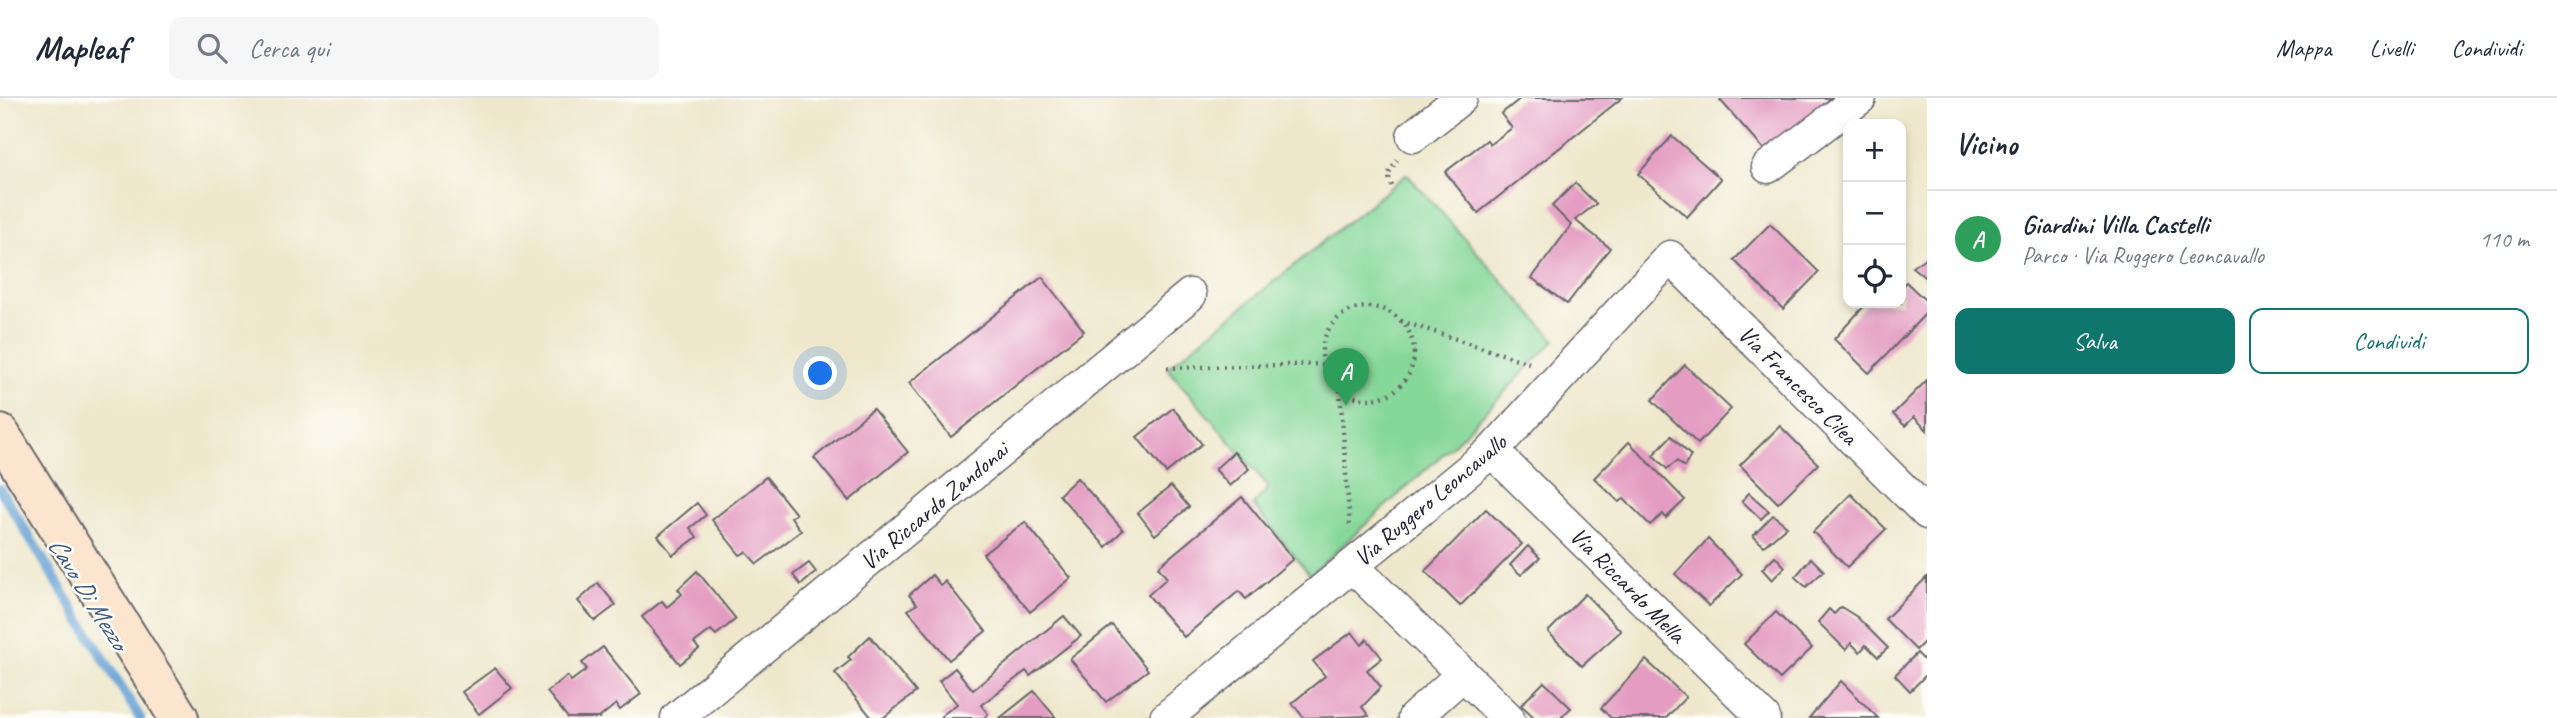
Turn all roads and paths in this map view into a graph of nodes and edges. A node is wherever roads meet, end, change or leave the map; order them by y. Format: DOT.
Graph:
graph roads {
  1 [pos="1461,98"];
  2 [pos="1860,98"];
  3 [pos="1413,136"];
  4 [pos="1768,167"];
  5 [pos="1670,257"];
  6 [pos="1190,295"];
  7 [pos="1401,321"];
  8 [pos="1323,364"];
  9 [pos="1167,368"];
  10 [pos="1563,374"];
  11 [pos="1339,389"];
  12 [pos="0,434"];
  13 [pos="1493,451"];
  14 [pos="1927,513"];
  15 [pos="1352,566"];
  16 [pos="1463,674"];
  17 [pos="179,718"];
  18 [pos="677,718"];
  19 [pos="1166,718"];
  20 [pos="1415,718"];
  21 [pos="1508,718"];
  22 [pos="1764,718"];
  1 -- 3 [label="street"];
  2 -- 4 [label="street"];
  5 -- 10 [label="street, Via Ruggero Leoncavallo"];
  5 -- 14 [label="street, Via Francesco Cilea"];
  6 -- 18 [label="street, Via Riccardo Zandonai"];
  7 -- 8 [label="path"];
  7 -- 10 [label="path"];
  7 -- 11 [label="path"];
  8 -- 9 [label="path"];
  8 -- 11 [label="path"];
  10 -- 13 [label="street, Via Ruggero Leoncavallo"];
  11 -- 15 [label="path"];
  12 -- 17 [label="street"];
  13 -- 15 [label="street, Via Ruggero Leoncavallo"];
  13 -- 22 [label="street, Via Riccardo Mella"];
  15 -- 16 [label="street"];
  15 -- 19 [label="street, Via Ruggero Leoncavallo"];
  16 -- 20 [label="street"];
  16 -- 21 [label="street"];
}
